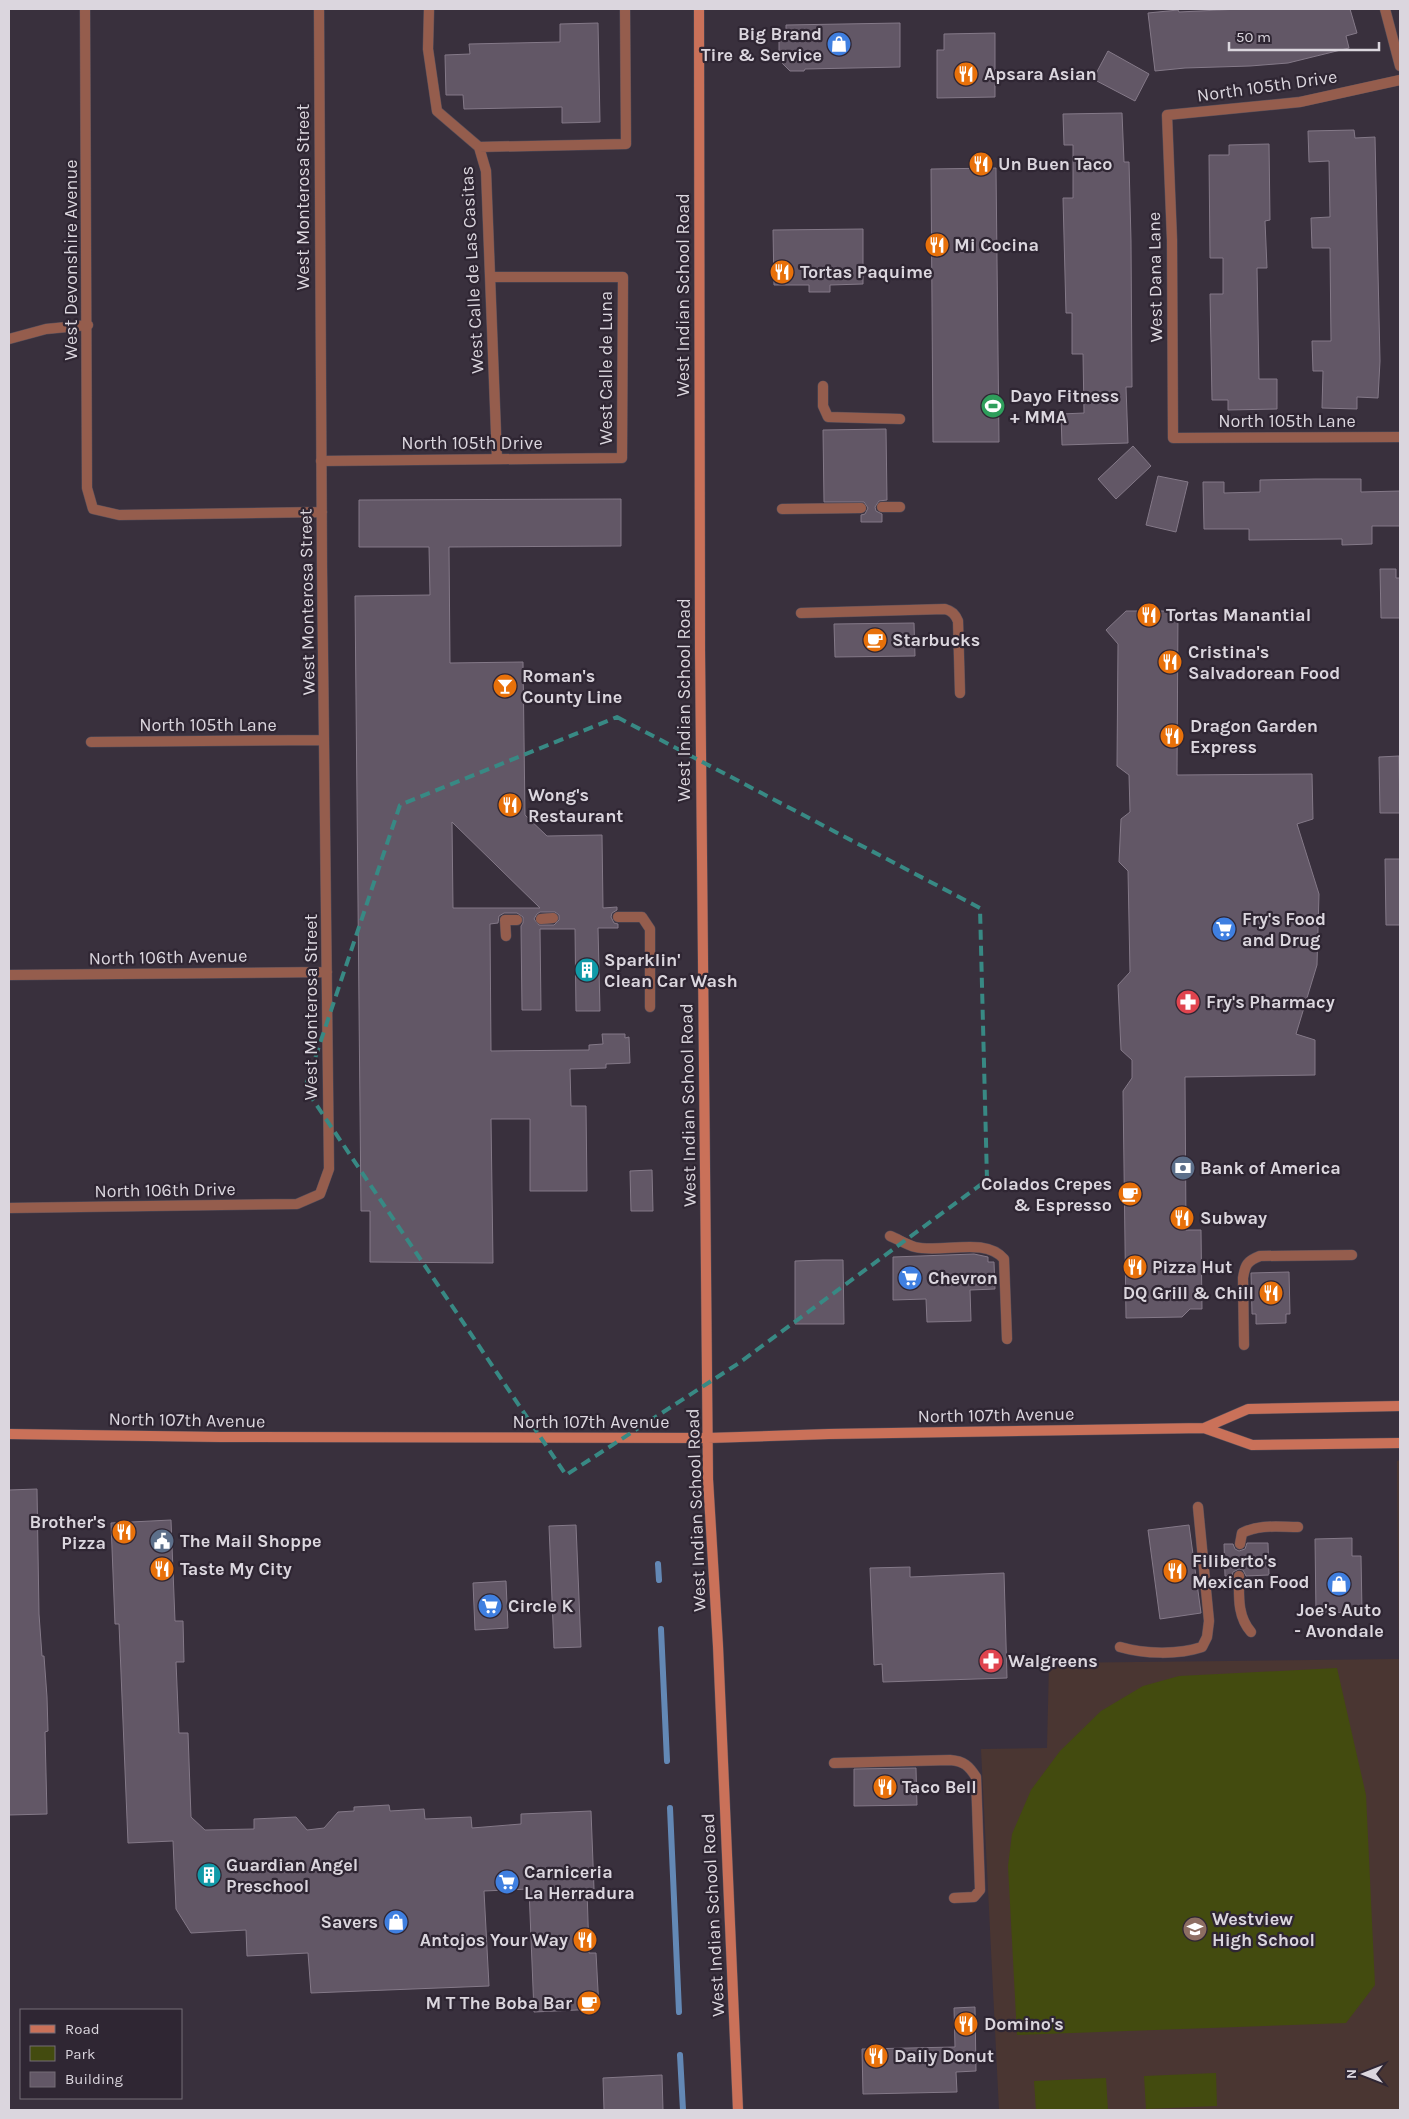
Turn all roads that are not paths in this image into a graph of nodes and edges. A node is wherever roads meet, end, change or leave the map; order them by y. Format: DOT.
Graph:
graph roads {
  1 [pos="85,9"];
  2 [pos="318,9"];
  3 [pos="432,9"];
  4 [pos="625,9"];
  5 [pos="699,9"];
  6 [pos="1385,9"];
  7 [pos="1400,66"];
  8 [pos="1400,80"];
  9 [pos="1167,115"];
  10 [pos="479,147"];
  11 [pos="491,277"];
  12 [pos="88,325"];
  13 [pos="9,339"];
  14 [pos="823,386"];
  15 [pos="900,419"];
  16 [pos="1400,437"];
  17 [pos="1173,438"];
  18 [pos="622,458"];
  19 [pos="497,459"];
  20 [pos="321,461"];
  21 [pos="882,507"];
  22 [pos="900,507"];
  23 [pos="861,508"];
  24 [pos="782,509"];
  25 [pos="322,512"];
  26 [pos="801,613"];
  27 [pos="960,694"];
  28 [pos="324,740"];
  29 [pos="92,742"];
  30 [pos="618,917"];
  31 [pos="553,918"];
  32 [pos="541,919"];
  33 [pos="517,920"];
  34 [pos="506,936"];
  35 [pos="327,972"];
  36 [pos="9,975"];
  37 [pos="650,1008"];
  38 [pos="320,1194"];
  39 [pos="9,1208"];
  40 [pos="890,1236"];
  41 [pos="1352,1255"];
  42 [pos="1007,1339"];
  43 [pos="1244,1345"];
  44 [pos="1400,1406"];
  45 [pos="1204,1428"];
  46 [pos="9,1434"];
  47 [pos="708,1438"];
  48 [pos="1400,1443"];
  49 [pos="1198,1507"];
  50 [pos="1298,1527"];
  51 [pos="1240,1544"];
  52 [pos="1240,1576"];
  53 [pos="1251,1632"];
  54 [pos="1120,1647"];
  55 [pos="834,1763"];
  56 [pos="954,1898"];
  57 [pos="738,2110"];
  1 -- 12 [label="street, West Devonshire Avenue"];
  2 -- 20 [label="street, West Monterosa Street"];
  3 -- 10 [label="street, West Calle de Las Casitas"];
  4 -- 10 [label="street"];
  5 -- 47 [label="main road, West Indian School Road"];
  6 -- 7 [label="street"];
  8 -- 9 [label="street, North 105th Drive"];
  9 -- 17 [label="street, West Dana Lane"];
  10 -- 11 [label="street, West Calle de Las Casitas"];
  11 -- 18 [label="street, West Calle de Luna"];
  11 -- 19 [label="street, West Calle de Las Casitas"];
  12 -- 13 [label="street"];
  12 -- 25 [label="street, West Devonshire Avenue"];
  14 -- 15 [label="street"];
  16 -- 17 [label="street, North 105th Lane"];
  18 -- 19 [label="street, North 105th Drive"];
  19 -- 20 [label="street, North 105th Drive"];
  20 -- 25 [label="street, West Monterosa Street"];
  21 -- 22 [label="street"];
  23 -- 24 [label="street"];
  25 -- 28 [label="street, West Monterosa Street"];
  26 -- 27 [label="street"];
  28 -- 29 [label="street, North 105th Lane"];
  28 -- 35 [label="street, West Monterosa Street"];
  30 -- 37 [label="street"];
  31 -- 32 [label="street"];
  33 -- 34 [label="street"];
  35 -- 36 [label="street, North 106th Avenue"];
  35 -- 38 [label="street, West Monterosa Street"];
  38 -- 39 [label="street, North 106th Drive"];
  40 -- 42 [label="street"];
  41 -- 43 [label="street"];
  44 -- 45 [label="main road, North 107th Avenue"];
  45 -- 47 [label="main road, North 107th Avenue"];
  45 -- 48 [label="main road, North 107th Avenue"];
  46 -- 47 [label="main road, North 107th Avenue"];
  47 -- 57 [label="main road, West Indian School Road"];
  49 -- 54 [label="street"];
  50 -- 51 [label="street"];
  52 -- 53 [label="street"];
  55 -- 56 [label="street"];
}
